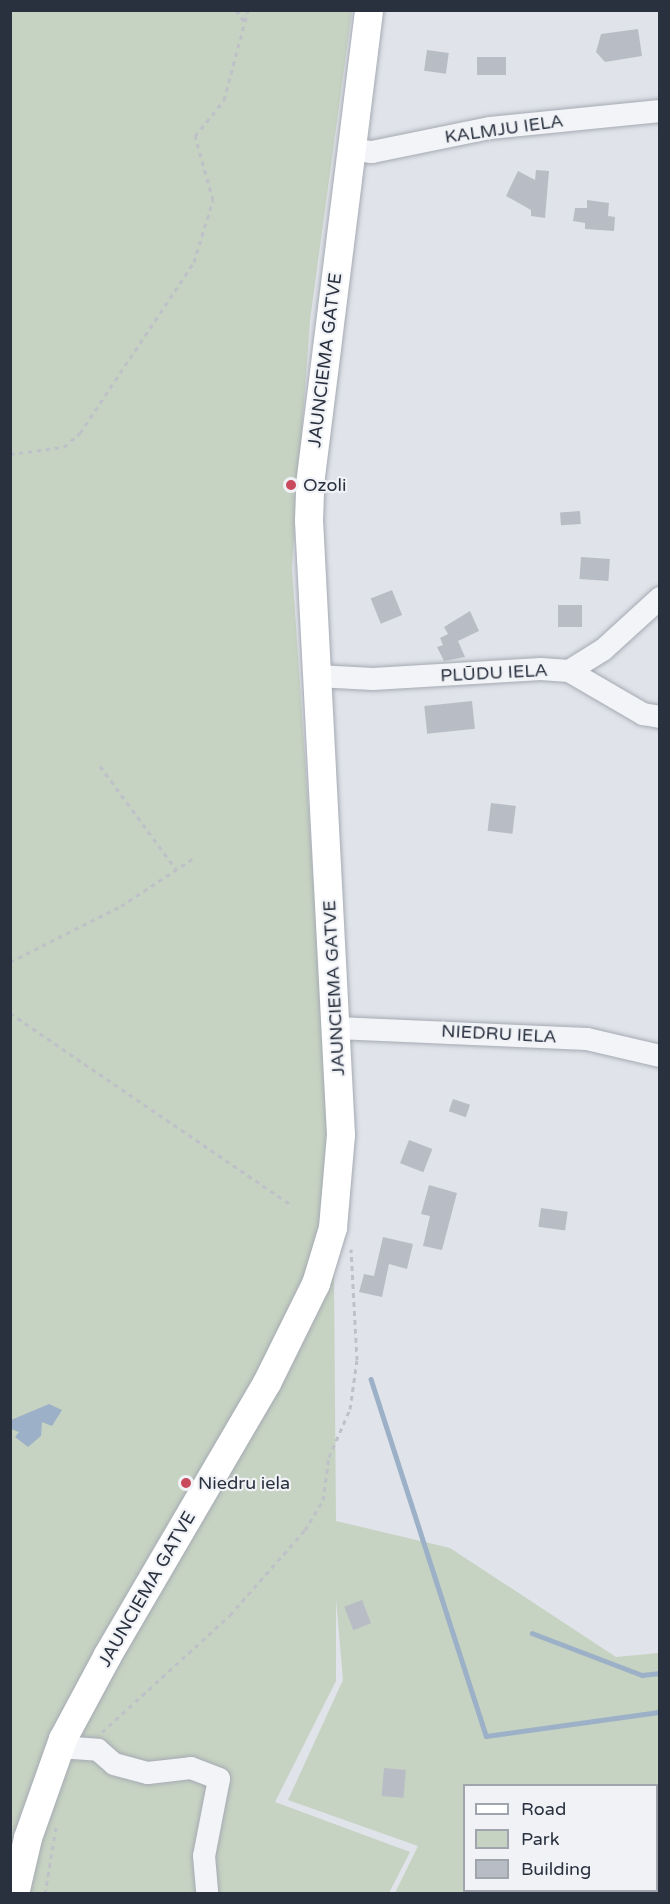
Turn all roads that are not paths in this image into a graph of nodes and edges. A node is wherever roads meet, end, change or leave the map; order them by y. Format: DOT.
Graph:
graph roads {
  1 [pos="369,10"];
  2 [pos="660,111"];
  3 [pos="350,150"];
  4 [pos="660,598"];
  5 [pos="569,671"];
  6 [pos="317,676"];
  7 [pos="660,717"];
  8 [pos="337,1028"];
  9 [pos="660,1056"];
  10 [pos="72,1747"];
  11 [pos="15,1893"];
  12 [pos="207,1893"];
  1 -- 3 [label="main road, JAUNCIEMA GATVE"];
  2 -- 3 [label="street, KALMJU IELA"];
  3 -- 6 [label="main road, JAUNCIEMA GATVE"];
  4 -- 5 [label="street"];
  5 -- 6 [label="street, PLŪDU IELA"];
  5 -- 7 [label="street, PLŪDU IELA"];
  6 -- 8 [label="main road, JAUNCIEMA GATVE"];
  8 -- 9 [label="street, NIEDRU IELA"];
  8 -- 10 [label="main road, JAUNCIEMA GATVE"];
  10 -- 11 [label="main road, JAUNCIEMA GATVE"];
  10 -- 12 [label="street"];
}
